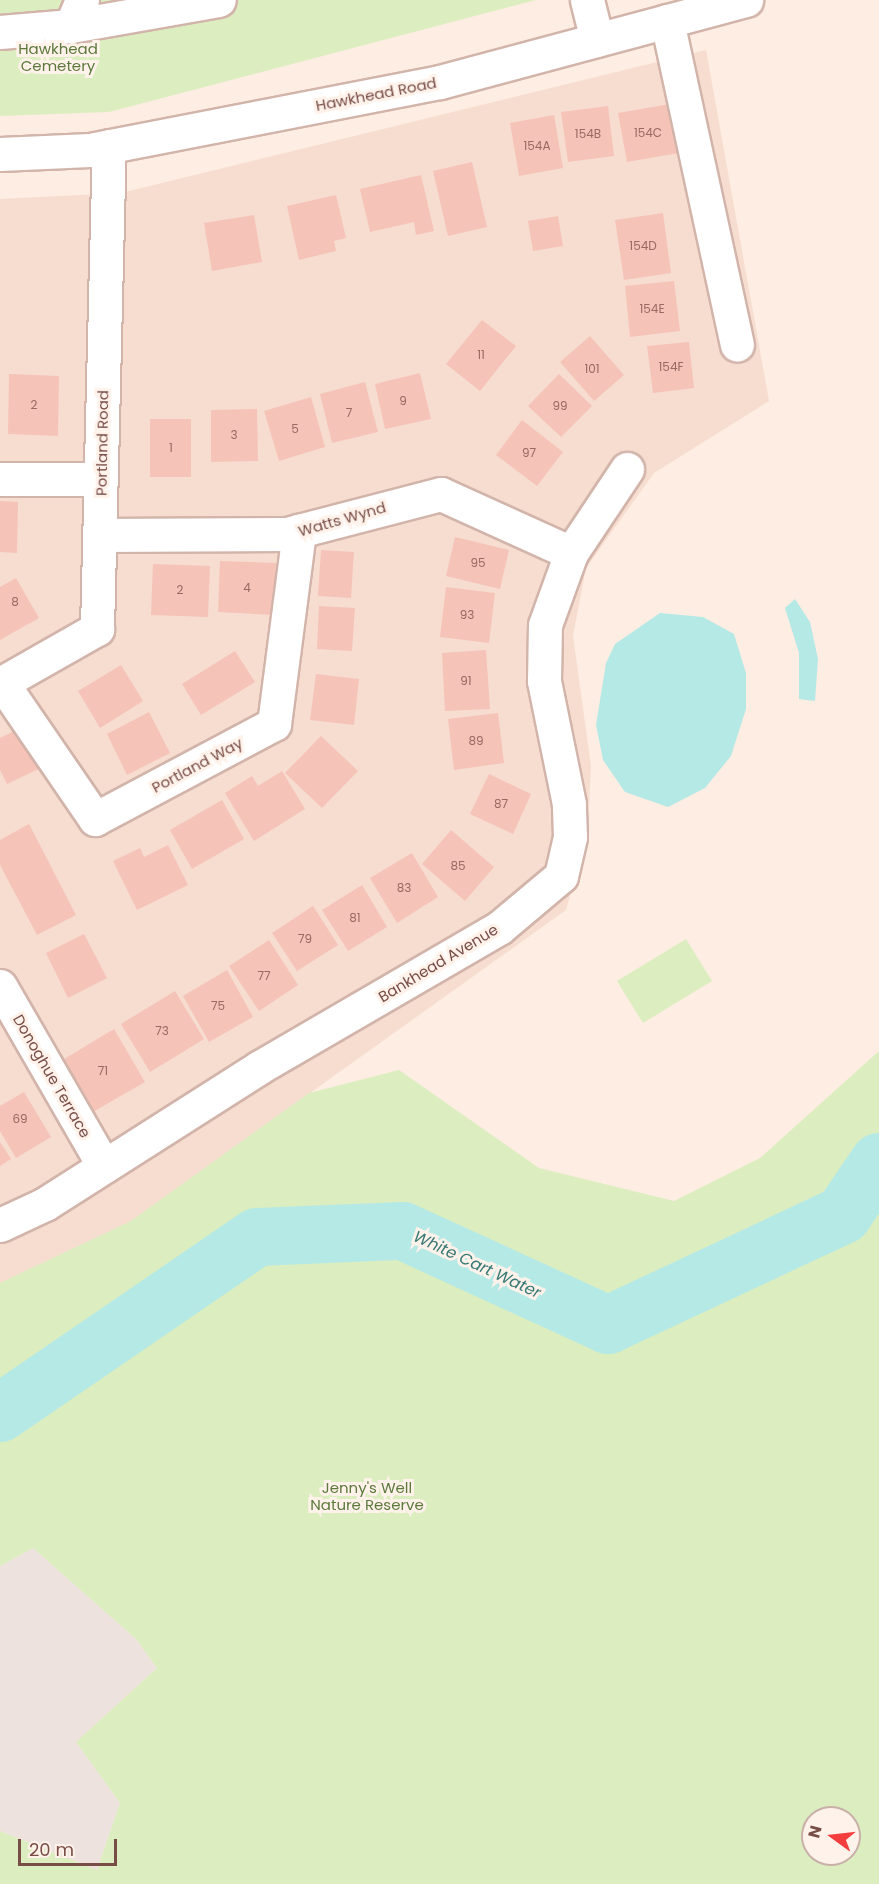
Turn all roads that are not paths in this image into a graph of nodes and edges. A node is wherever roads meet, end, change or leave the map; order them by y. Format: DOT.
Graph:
graph roads {
  1 [pos="219,0"];
  2 [pos="587,0"];
  3 [pos="746,0"];
  4 [pos="77,13"];
  5 [pos="667,21"];
  6 [pos="0,32"];
  7 [pos="597,40"];
  8 [pos="109,146"];
  9 [pos="0,154"];
  10 [pos="737,345"];
  11 [pos="627,469"];
  12 [pos="0,479"];
  13 [pos="101,479"];
  14 [pos="299,531"];
  15 [pos="99,535"];
  16 [pos="571,553"];
  17 [pos="1,683"];
  18 [pos="0,986"];
  19 [pos="104,1166"];
  20 [pos="0,1225"];
  1 -- 4 [label="street"];
  2 -- 7 [label="street"];
  3 -- 5 [label="street, Hawkhead Road"];
  4 -- 6 [label="street"];
  5 -- 7 [label="street, Hawkhead Road"];
  5 -- 10 [label="street"];
  7 -- 8 [label="street, Hawkhead Road"];
  8 -- 9 [label="street, Hawkhead Road"];
  8 -- 13 [label="street, Portland Road"];
  11 -- 16 [label="street, Bankhead Avenue"];
  12 -- 13 [label="street"];
  13 -- 15 [label="street, Portland Road"];
  14 -- 15 [label="street, Watts Wynd"];
  14 -- 16 [label="street, Watts Wynd"];
  14 -- 17 [label="street, Portland Way"];
  15 -- 17 [label="street, Portland Road"];
  16 -- 19 [label="street, Bankhead Avenue"];
  18 -- 19 [label="street, Donoghue Terrace"];
  19 -- 20 [label="street, Bankhead Avenue"];
}
